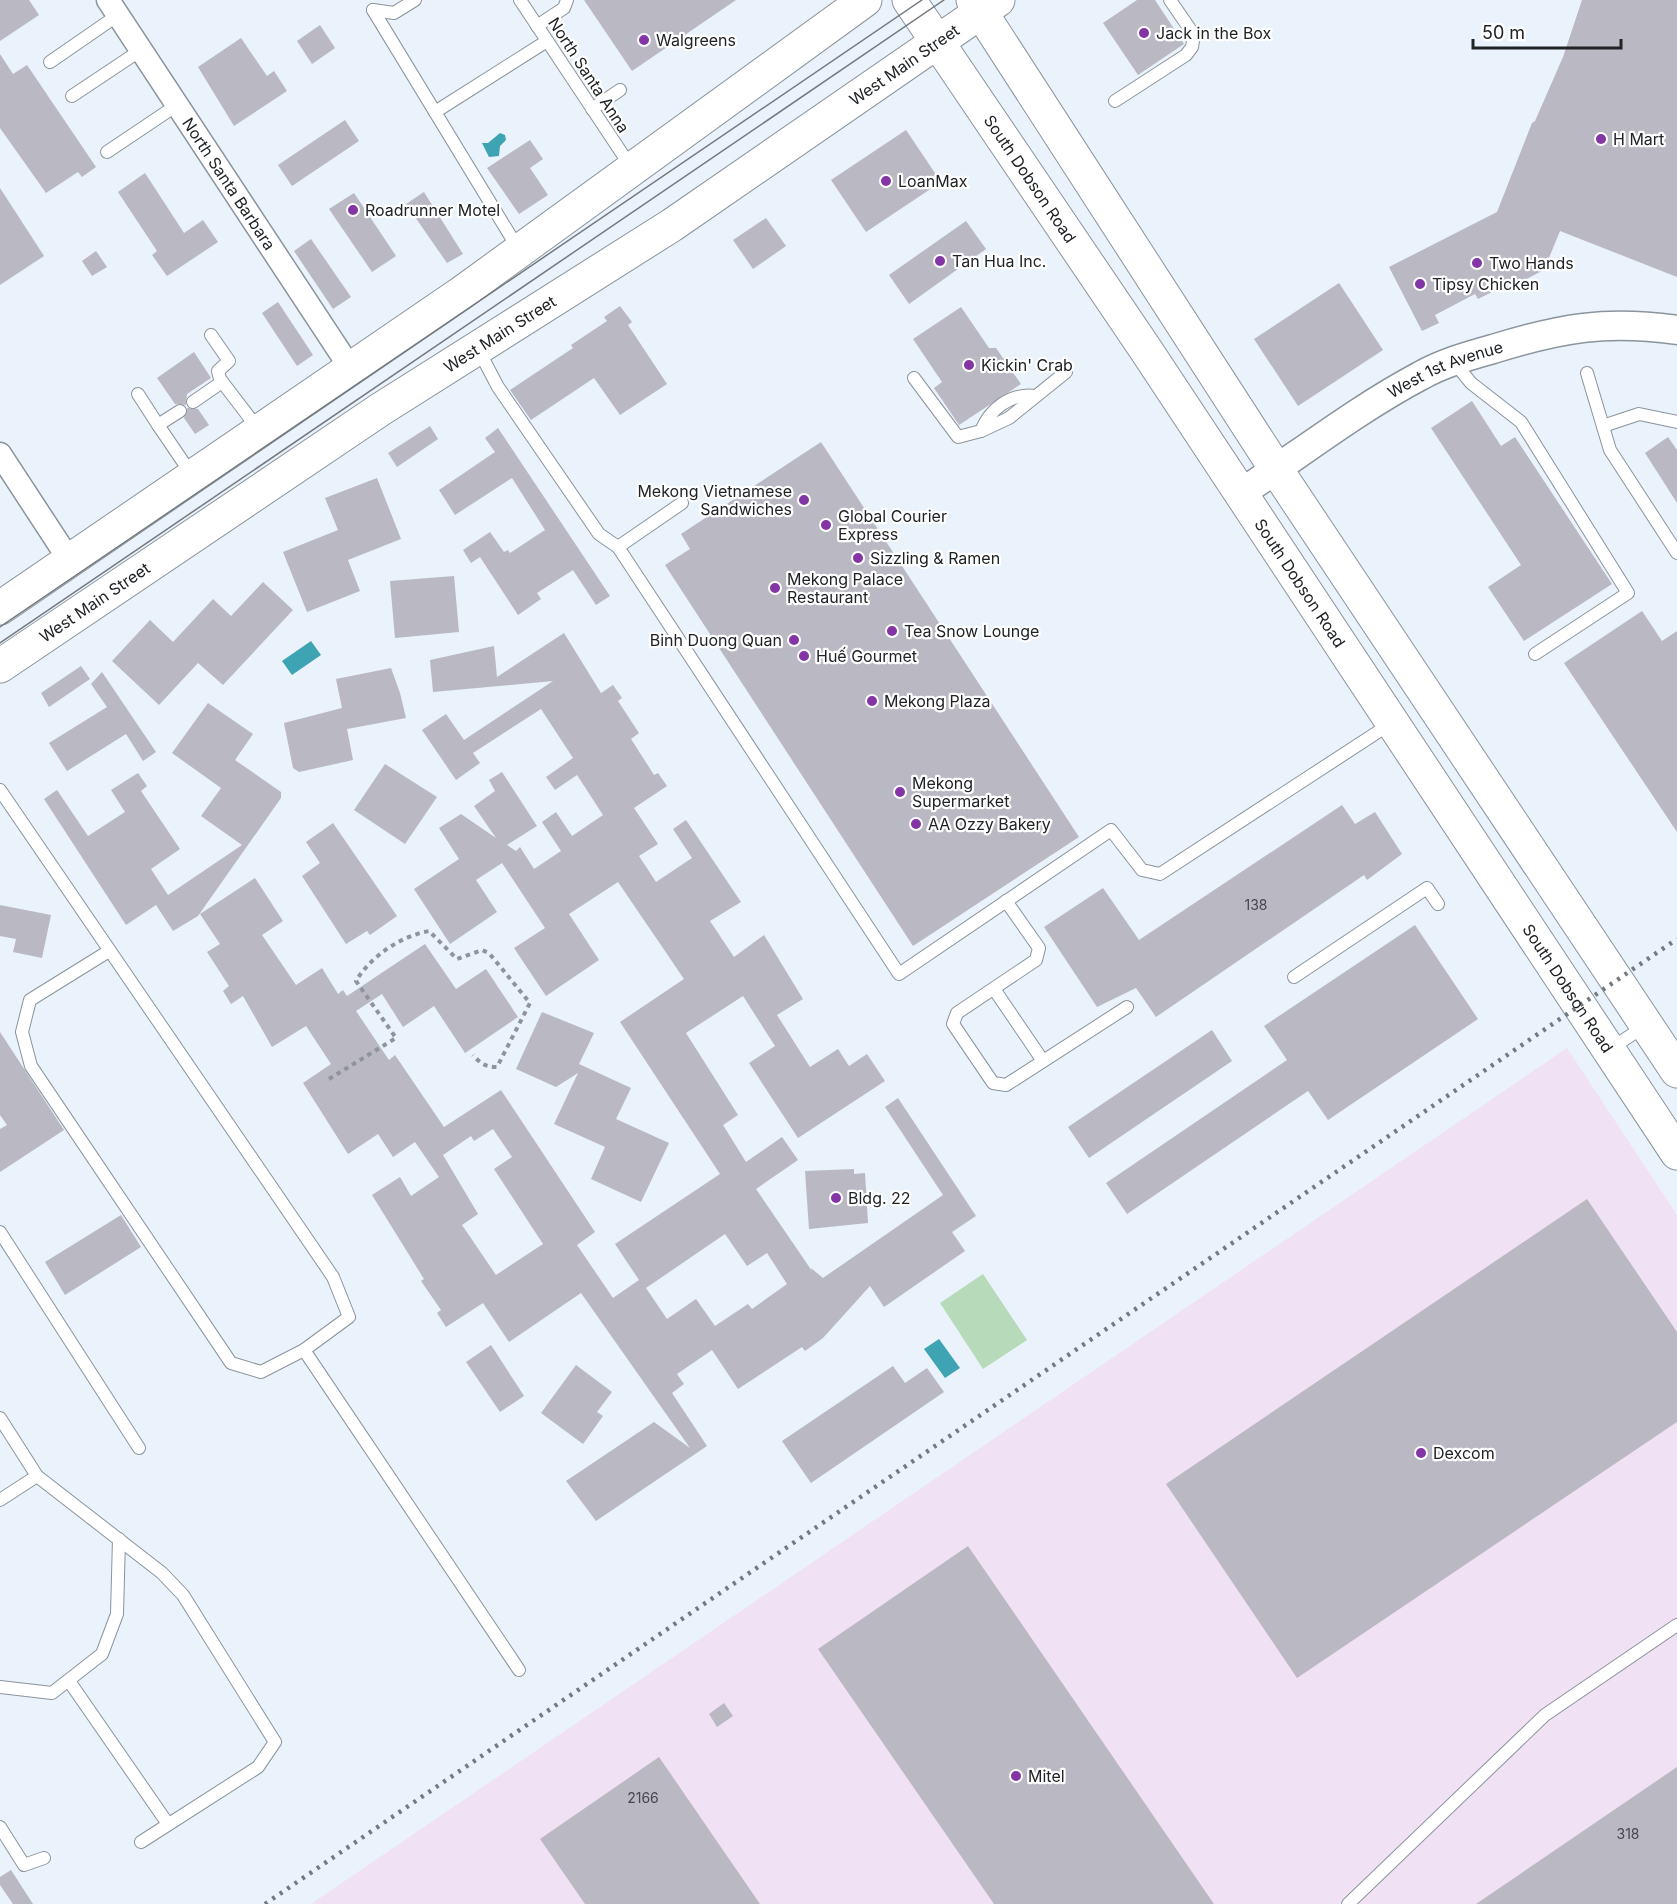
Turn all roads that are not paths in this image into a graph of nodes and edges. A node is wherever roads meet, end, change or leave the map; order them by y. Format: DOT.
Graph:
graph roads {
  1 [pos="415,0"];
  2 [pos="520,0"];
  3 [pos="865,0"];
  4 [pos="1170,0"];
  5 [pos="566,4"];
  6 [pos="984,4"];
  7 [pos="375,5"];
  8 [pos="113,8"];
  9 [pos="922,20"];
  10 [pos="537,26"];
  11 [pos="547,41"];
  12 [pos="141,50"];
  13 [pos="50,62"];
  14 [pos="620,90"];
  15 [pos="72,96"];
  16 [pos="1115,101"];
  17 [pos="177,105"];
  18 [pos="592,109"];
  19 [pos="435,112"];
  20 [pos="107,152"];
  21 [pos="631,168"];
  22 [pos="519,251"];
  23 [pos="1677,330"];
  24 [pos="210,335"];
  25 [pos="478,348"];
  26 [pos="1454,361"];
  27 [pos="351,369"];
  28 [pos="1066,372"];
  29 [pos="1587,373"];
  30 [pos="914,378"];
  31 [pos="222,382"];
  32 [pos="138,394"];
  33 [pos="193,402"];
  34 [pos="180,411"];
  35 [pos="1677,422"];
  36 [pos="158,425"];
  37 [pos="1603,426"];
  38 [pos="260,431"];
  39 [pos="0,454"];
  40 [pos="1276,469"];
  41 [pos="194,477"];
  42 [pos="1241,493"];
  43 [pos="682,503"];
  44 [pos="618,547"];
  45 [pos="1677,553"];
  46 [pos="70,561"];
  47 [pos="0,608"];
  48 [pos="1535,654"];
  49 [pos="0,666"];
  50 [pos="1355,666"];
  51 [pos="1439,714"];
  52 [pos="1392,723"];
  53 [pos="0,790"];
  54 [pos="1006,901"];
  55 [pos="1438,904"];
  56 [pos="109,951"];
  57 [pos="1294,977"];
  58 [pos="994,989"];
  59 [pos="1126,1007"];
  60 [pos="1646,1025"];
  61 [pos="1609,1049"];
  62 [pos="1043,1061"];
  63 [pos="1677,1071"];
  64 [pos="1677,1153"];
  65 [pos="0,1232"];
  66 [pos="304,1350"];
  67 [pos="0,1418"];
  68 [pos="139,1448"];
  69 [pos="37,1476"];
  70 [pos="0,1500"];
  71 [pos="119,1539"];
  72 [pos="1677,1625"];
  73 [pos="519,1670"];
  74 [pos="69,1682"];
  75 [pos="0,1687"];
  76 [pos="168,1824"];
  77 [pos="0,1827"];
  78 [pos="141,1842"];
  79 [pos="44,1858"];
  80 [pos="1348,1904"];
  1 -- 7 [label="lane"];
  2 -- 10 [label="lane, North Santa Anna"];
  3 -- 21 [label="main road"];
  4 -- 16 [label="lane"];
  5 -- 10 [label="lane"];
  6 -- 9 [label="main road, West Main Street"];
  6 -- 40 [label="main road"];
  7 -- 19 [label="lane"];
  8 -- 12 [label="street, North Santa Barbara"];
  8 -- 13 [label="lane"];
  9 -- 25 [label="main road, West Main Street"];
  9 -- 42 [label="main road, South Dobson Road"];
  10 -- 11 [label="lane, North Santa Anna"];
  11 -- 18 [label="lane, North Santa Anna"];
  11 -- 19 [label="lane"];
  12 -- 15 [label="lane"];
  12 -- 17 [label="street, North Santa Barbara"];
  14 -- 18 [label="lane"];
  17 -- 20 [label="lane"];
  17 -- 27 [label="street, North Santa Barbara"];
  18 -- 21 [label="lane, North Santa Anna"];
  19 -- 22 [label="lane"];
  21 -- 22 [label="main road"];
  22 -- 27 [label="main road"];
  23 -- 26 [label="street, West 1st Avenue"];
  24 -- 31 [label="lane"];
  25 -- 44 [label="lane"];
  25 -- 49 [label="main road, West Main Street"];
  26 -- 40 [label="street, West 1st Avenue"];
  26 -- 48 [label="lane"];
  27 -- 38 [label="main road"];
  28 -- 30 [label="lane"];
  29 -- 37 [label="lane"];
  31 -- 33 [label="lane"];
  31 -- 38 [label="lane"];
  32 -- 36 [label="lane"];
  34 -- 36 [label="lane"];
  35 -- 37 [label="lane"];
  36 -- 41 [label="lane"];
  37 -- 45 [label="lane"];
  38 -- 41 [label="main road"];
  39 -- 46 [label="street"];
  40 -- 42 [label="street, West 1st Avenue"];
  40 -- 51 [label="main road"];
  41 -- 46 [label="main road"];
  42 -- 50 [label="main road, South Dobson Road"];
  43 -- 44 [label="lane"];
  44 -- 54 [label="lane"];
  46 -- 47 [label="main road"];
  50 -- 51 [label="main road"];
  50 -- 52 [label="main road, South Dobson Road"];
  51 -- 60 [label="main road"];
  52 -- 54 [label="lane"];
  52 -- 61 [label="main road, South Dobson Road"];
  53 -- 56 [label="lane"];
  54 -- 58 [label="lane"];
  55 -- 57 [label="lane"];
  56 -- 66 [label="lane"];
  56 -- 66 [label="lane"];
  58 -- 62 [label="lane"];
  58 -- 62 [label="lane"];
  59 -- 62 [label="lane"];
  60 -- 61 [label="lane"];
  60 -- 63 [label="main road"];
  61 -- 64 [label="main road, South Dobson Road"];
  65 -- 68 [label="lane"];
  66 -- 73 [label="lane"];
  67 -- 69 [label="lane"];
  69 -- 70 [label="lane"];
  69 -- 71 [label="lane"];
  71 -- 74 [label="lane"];
  71 -- 76 [label="lane"];
  72 -- 80 [label="lane"];
  74 -- 75 [label="lane"];
  74 -- 76 [label="lane"];
  76 -- 78 [label="lane"];
  77 -- 79 [label="lane"];
}
